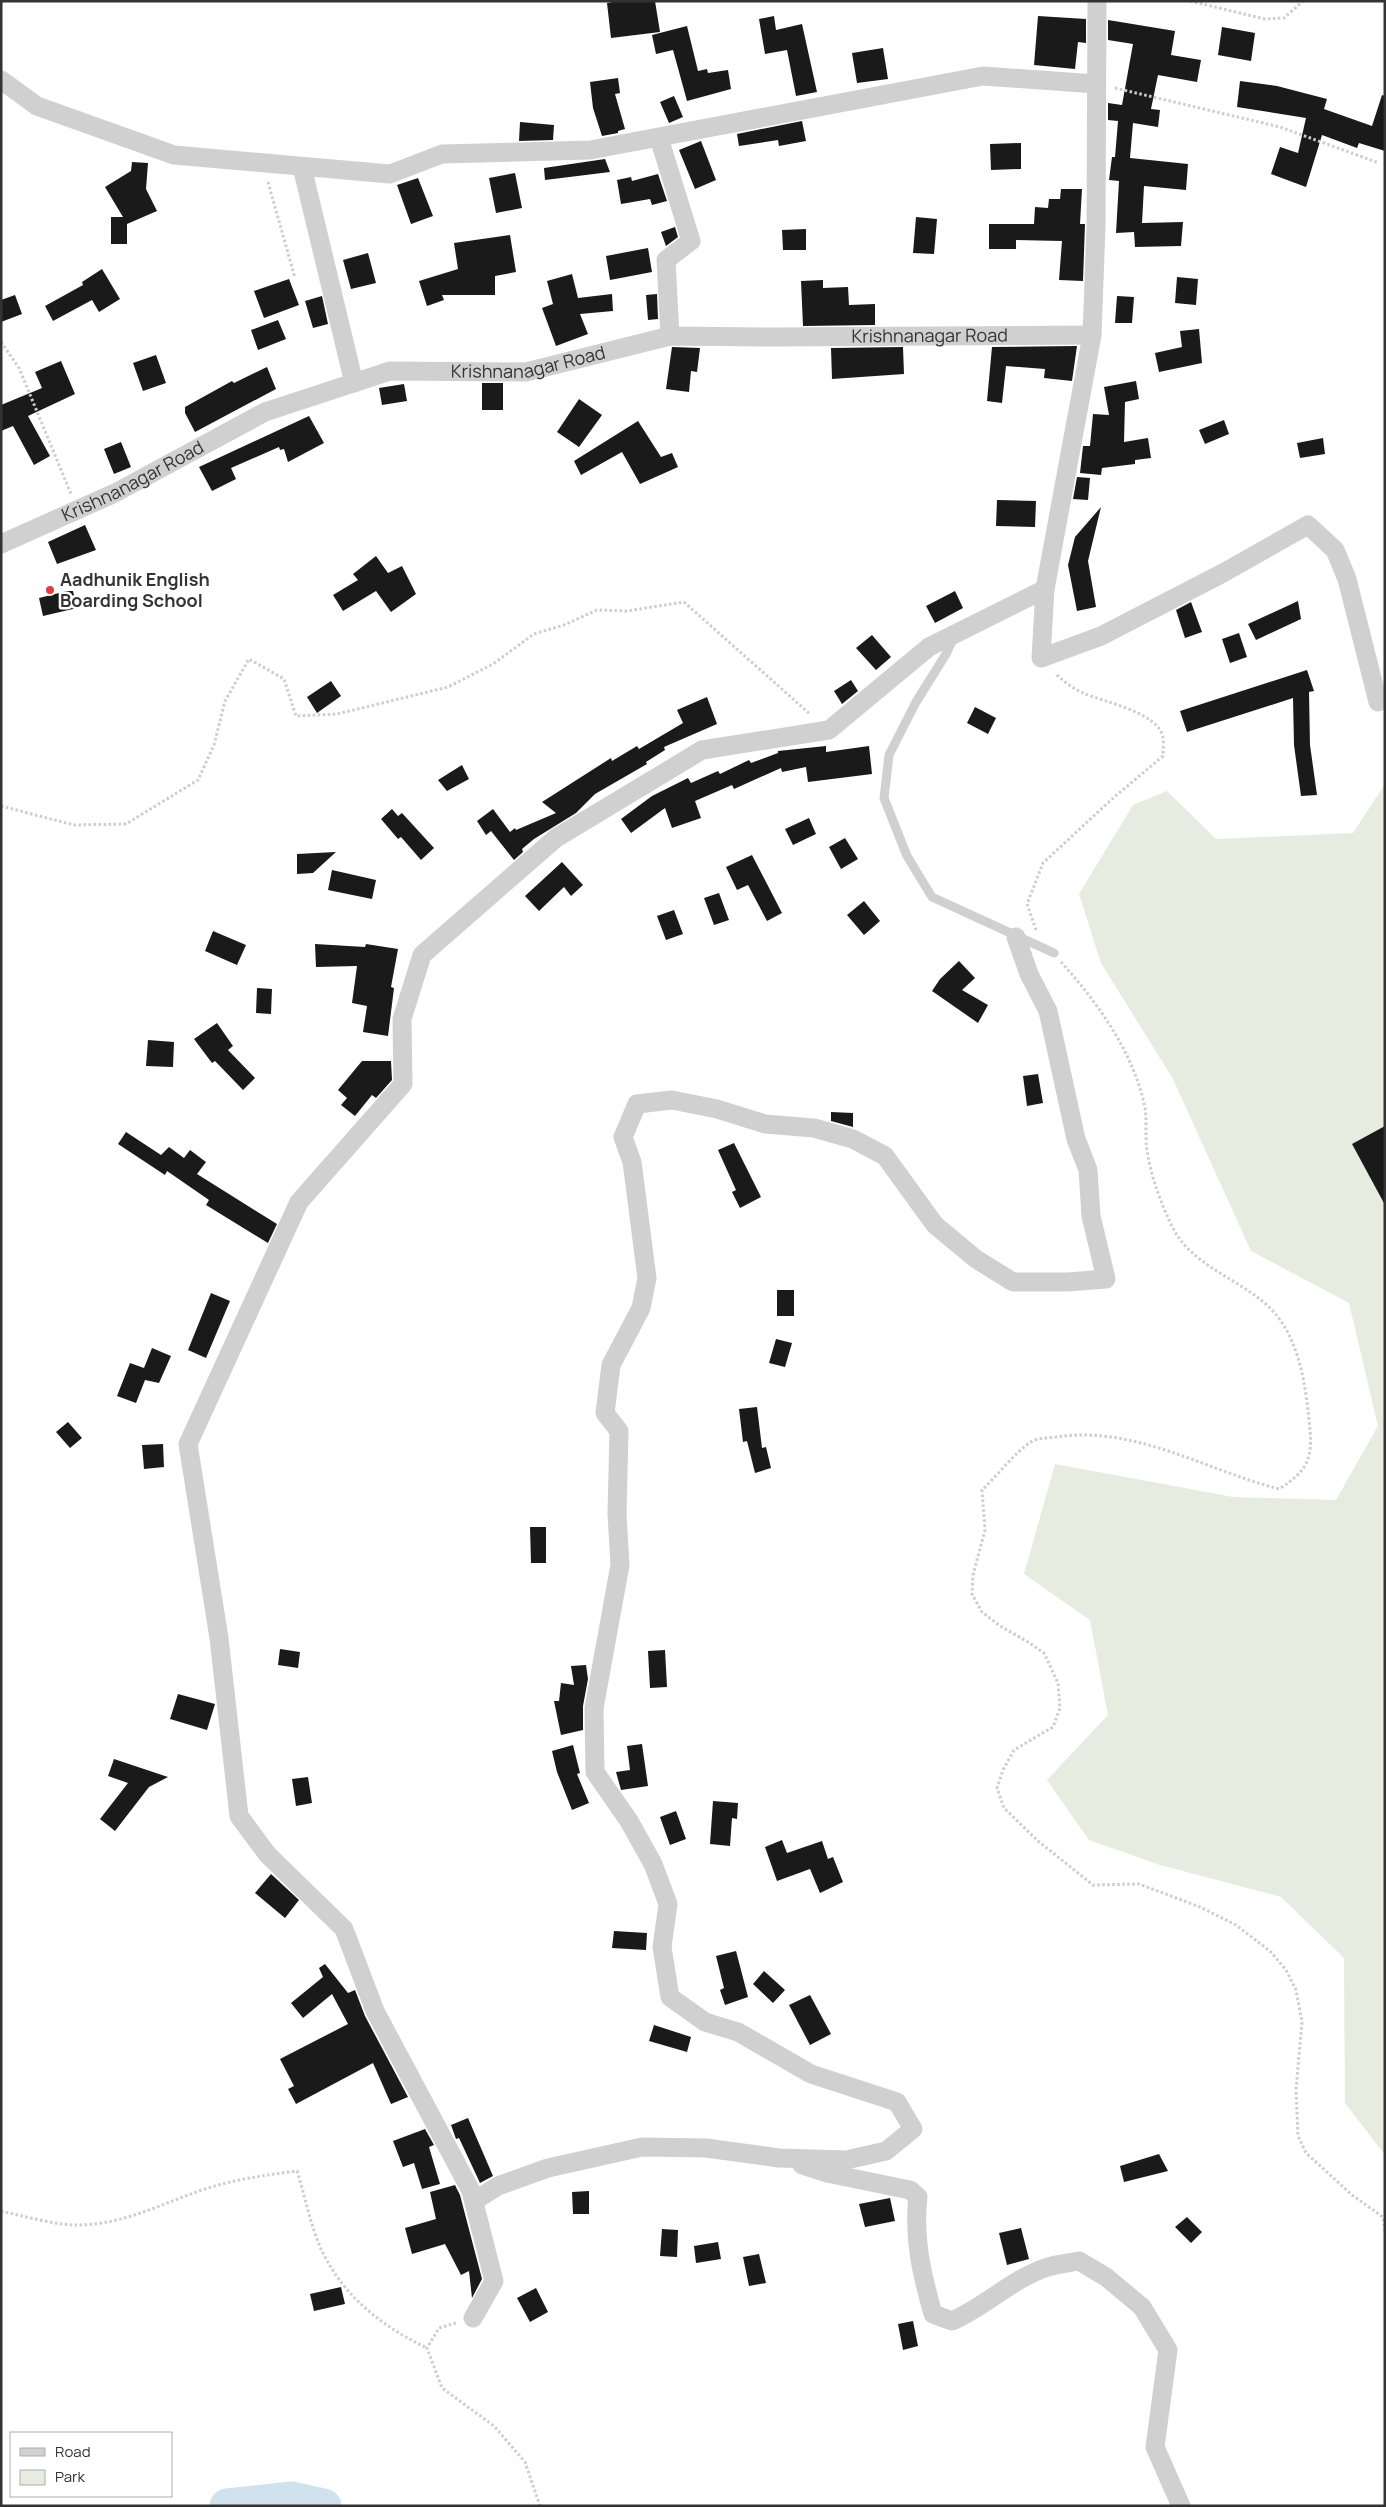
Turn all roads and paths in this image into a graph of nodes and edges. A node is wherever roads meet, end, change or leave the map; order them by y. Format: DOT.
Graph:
graph roads {
  1 [pos="1097,1"];
  2 [pos="1190,1"];
  3 [pos="1303,1"];
  4 [pos="1,80"];
  5 [pos="1096,84"];
  6 [pos="659,138"];
  7 [pos="1378,163"];
  8 [pos="262,164"];
  9 [pos="302,167"];
  10 [pos="294,278"];
  11 [pos="1092,335"];
  12 [pos="670,336"];
  13 [pos="1,342"];
  14 [pos="354,383"];
  15 [pos="77,508"];
  16 [pos="1,544"];
  17 [pos="1045,589"];
  18 [pos="955,634"];
  19 [pos="1041,658"];
  20 [pos="1385,698"];
  21 [pos="828,730"];
  22 [pos="1,806"];
  23 [pos="1016,936"];
  24 [pos="1054,953"];
  25 [pos="779,2158"];
  26 [pos="474,2201"];
  27 [pos="1,2212"];
  28 [pos="1385,2232"];
  29 [pos="473,2318"];
  30 [pos="428,2348"];
  31 [pos="540,2506"];
  32 [pos="1181,2506"];
  1 -- 5 [label="street"];
  2 -- 3 [label="path"];
  4 -- 8 [label="street"];
  5 -- 6 [label="street"];
  5 -- 7 [label="path"];
  5 -- 11 [label="street"];
  6 -- 9 [label="street"];
  6 -- 12 [label="street"];
  8 -- 9 [label="street"];
  8 -- 10 [label="path"];
  9 -- 14 [label="street"];
  11 -- 12 [label="street, Krishnanagar Road"];
  11 -- 17 [label="street"];
  12 -- 14 [label="street, Krishnanagar Road"];
  13 -- 15 [label="path"];
  14 -- 15 [label="street, Krishnanagar Road"];
  15 -- 16 [label="street, Krishnanagar Road"];
  17 -- 18 [label="street"];
  17 -- 19 [label="street"];
  18 -- 21 [label="street"];
  18 -- 23 [label="lane"];
  19 -- 20 [label="street"];
  19 -- 24 [label="path"];
  21 -- 22 [label="path"];
  21 -- 26 [label="street"];
  23 -- 24 [label="lane"];
  23 -- 25 [label="street"];
  24 -- 28 [label="path"];
  25 -- 26 [label="street"];
  25 -- 32 [label="street"];
  26 -- 29 [label="street"];
  27 -- 30 [label="path"];
  29 -- 30 [label="path"];
  30 -- 31 [label="path"];
}
